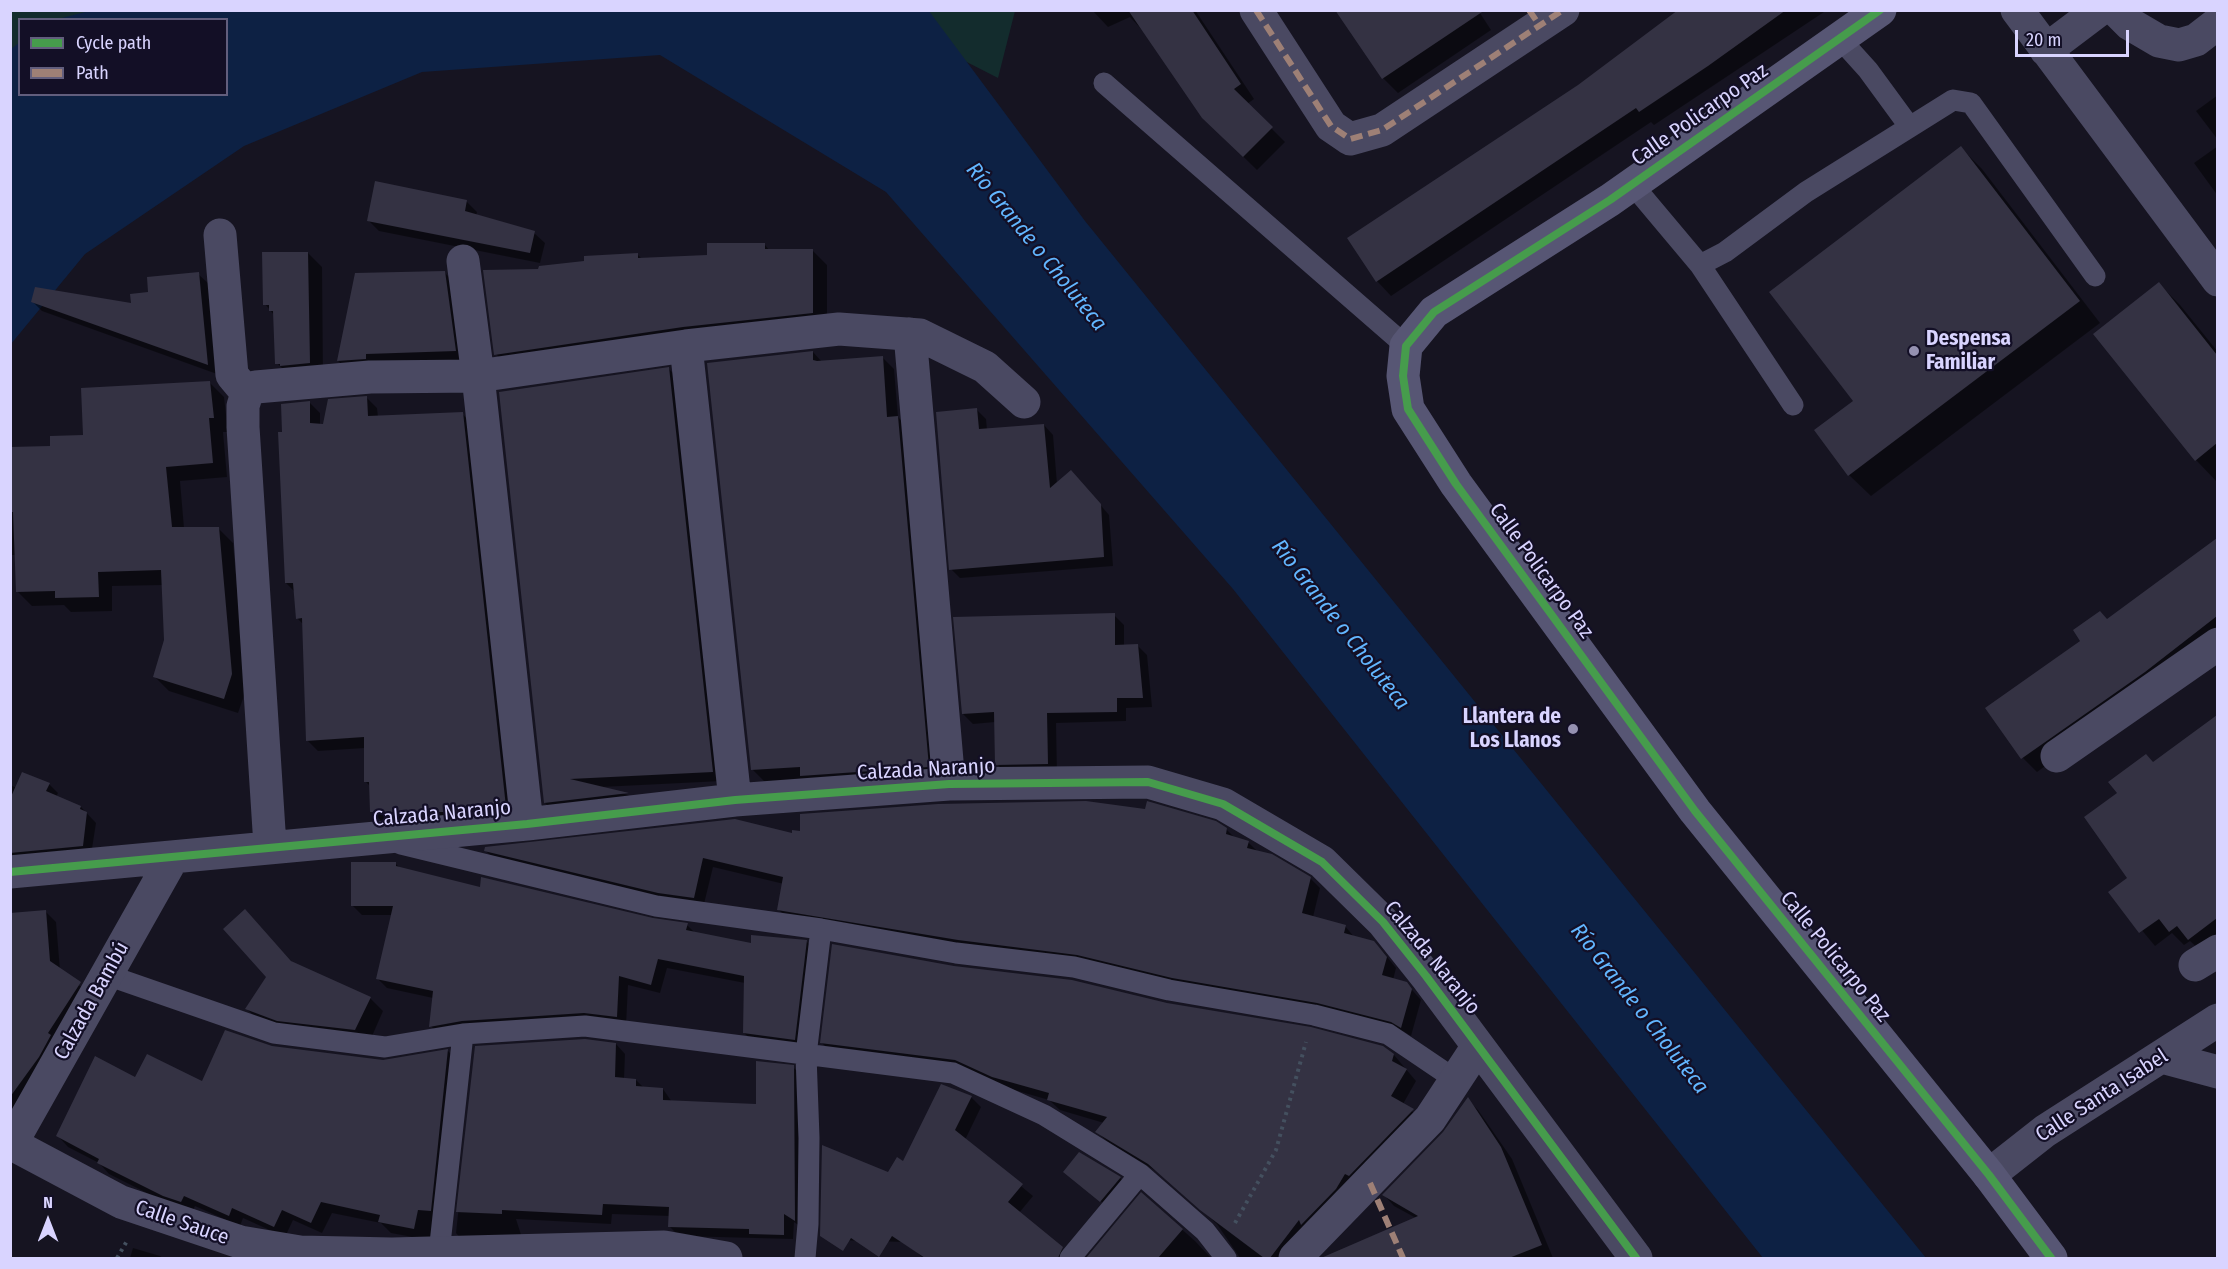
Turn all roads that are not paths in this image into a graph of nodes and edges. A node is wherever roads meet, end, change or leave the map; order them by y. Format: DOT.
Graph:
graph roads {
  1 [pos="1256,10"];
  2 [pos="1880,10"];
  3 [pos="2099,10"];
  4 [pos="2116,10"];
  5 [pos="2023,13"];
  6 [pos="1544,16"];
  7 [pos="2217,23"];
  8 [pos="1840,39"];
  9 [pos="2046,50"];
  10 [pos="1104,83"];
  11 [pos="1909,126"];
  12 [pos="1632,184"];
  13 [pos="220,235"];
  14 [pos="463,261"];
  15 [pos="1700,265"];
  16 [pos="2216,274"];
  17 [pos="2095,276"];
  18 [pos="910,334"];
  19 [pos="686,346"];
  20 [pos="1406,346"];
  21 [pos="478,376"];
  22 [pos="247,393"];
  23 [pos="1024,402"];
  24 [pos="1793,405"];
  25 [pos="2217,644"];
  26 [pos="2057,756"];
  27 [pos="949,784"];
  28 [pos="735,800"];
  29 [pos="527,824"];
  30 [pos="379,838"];
  31 [pos="270,846"];
  32 [pos="173,857"];
  33 [pos="10,872"];
  34 [pos="821,929"];
  35 [pos="107,975"];
  36 [pos="2217,1020"];
  37 [pos="463,1034"];
  38 [pos="1478,1046"];
  39 [pos="806,1055"];
  40 [pos="2162,1058"];
  41 [pos="2217,1072"];
  42 [pos="1456,1080"];
  43 [pos="11,1144"];
  44 [pos="1140,1174"];
  45 [pos="1989,1175"];
  46 [pos="242,1250"];
  47 [pos="1221,1251"];
  48 [pos="440,1256"];
  49 [pos="726,1258"];
  50 [pos="805,1258"];
  51 [pos="1070,1258"];
  52 [pos="1295,1258"];
  53 [pos="1636,1258"];
  54 [pos="2051,1258"];
  1 -- 6 [label="street"];
  2 -- 8 [label="street, Calle Policarpo Paz"];
  3 -- 9 [label="street"];
  4 -- 7 [label="street"];
  5 -- 9 [label="street"];
  8 -- 11 [label="lane"];
  8 -- 12 [label="street, Calle Policarpo Paz"];
  9 -- 16 [label="street"];
  10 -- 20 [label="lane"];
  11 -- 15 [label="lane"];
  11 -- 17 [label="lane"];
  12 -- 15 [label="lane"];
  12 -- 20 [label="street, Calle Policarpo Paz"];
  13 -- 22 [label="street"];
  14 -- 21 [label="street"];
  15 -- 24 [label="lane"];
  18 -- 19 [label="street"];
  18 -- 23 [label="street"];
  18 -- 27 [label="street"];
  19 -- 21 [label="street"];
  19 -- 28 [label="street"];
  20 -- 45 [label="street, Calle Policarpo Paz"];
  21 -- 22 [label="street"];
  21 -- 29 [label="street"];
  22 -- 31 [label="street"];
  25 -- 26 [label="street"];
  27 -- 28 [label="street, Calzada Naranjo"];
  27 -- 38 [label="street, Calzada Naranjo"];
  28 -- 29 [label="street, Calzada Naranjo"];
  29 -- 30 [label="street, Calzada Naranjo"];
  30 -- 31 [label="street, Calzada Naranjo"];
  30 -- 34 [label="lane"];
  31 -- 32 [label="street, Calzada Naranjo"];
  32 -- 33 [label="street, Calzada Naranjo"];
  32 -- 35 [label="street, Calzada Bambú"];
  34 -- 39 [label="lane"];
  34 -- 42 [label="lane"];
  35 -- 37 [label="lane"];
  35 -- 43 [label="street, Calzada Bambú"];
  36 -- 40 [label="street, Calle Santa Isabel"];
  37 -- 39 [label="lane"];
  37 -- 48 [label="lane"];
  38 -- 42 [label="street"];
  38 -- 53 [label="street, Calzada Naranjo"];
  39 -- 44 [label="lane"];
  39 -- 50 [label="lane"];
  40 -- 41 [label="street"];
  40 -- 45 [label="street, Calle Santa Isabel"];
  42 -- 52 [label="street"];
  43 -- 46 [label="street, Calle Sauce"];
  44 -- 47 [label="lane"];
  44 -- 51 [label="lane"];
  45 -- 54 [label="street, Calle Policarpo Paz"];
  46 -- 48 [label="street, Calle Sauce"];
  48 -- 49 [label="street, Calle Sauce"];
}
